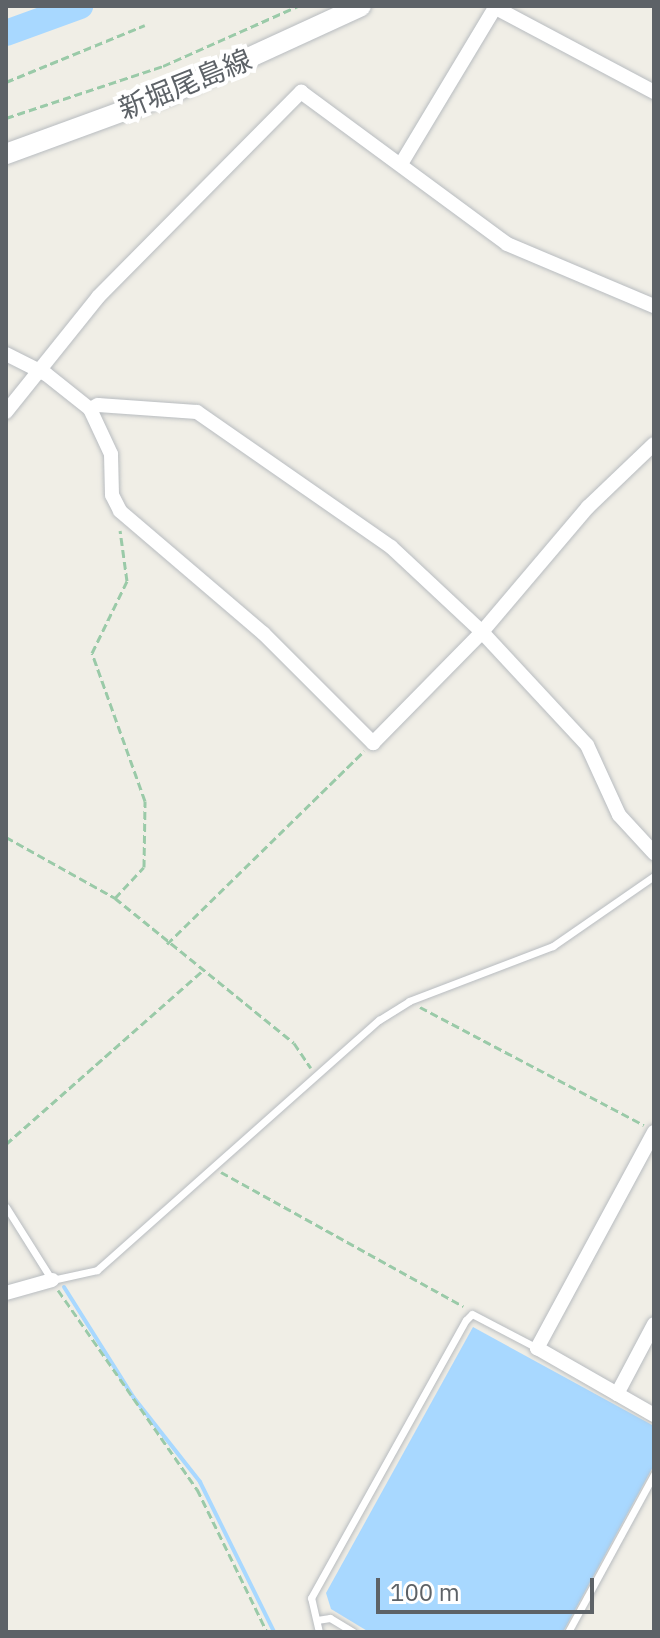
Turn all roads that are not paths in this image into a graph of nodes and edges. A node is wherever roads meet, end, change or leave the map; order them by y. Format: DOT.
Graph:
graph roads {
  1 [pos="361,6"];
  2 [pos="496,7"];
  3 [pos="654,92"];
  4 [pos="6,154"];
  5 [pos="401,164"];
  6 [pos="654,306"];
  7 [pos="6,354"];
  8 [pos="38,371"];
  9 [pos="90,409"];
  10 [pos="6,412"];
  11 [pos="654,444"];
  12 [pos="482,632"];
  13 [pos="654,853"];
  14 [pos="654,876"];
  15 [pos="654,1131"];
  16 [pos="6,1207"];
  17 [pos="52,1280"];
  18 [pos="6,1293"];
  19 [pos="654,1324"];
  20 [pos="537,1348"];
  21 [pos="617,1394"];
  22 [pos="654,1415"];
  23 [pos="654,1474"];
  24 [pos="317,1620"];
  25 [pos="319,1632"];
  26 [pos="353,1632"];
  27 [pos="568,1632"];
  1 -- 4 [label="main road, 新堀尾島線"];
  2 -- 3 [label="street"];
  2 -- 5 [label="street"];
  5 -- 6 [label="street"];
  5 -- 8 [label="street"];
  7 -- 8 [label="street"];
  8 -- 9 [label="street"];
  8 -- 10 [label="street"];
  9 -- 12 [label="street"];
  9 -- 12 [label="street"];
  11 -- 12 [label="street"];
  12 -- 13 [label="street"];
  14 -- 17 [label="lane"];
  15 -- 20 [label="street"];
  16 -- 17 [label="lane"];
  17 -- 18 [label="street"];
  19 -- 21 [label="street"];
  20 -- 21 [label="street"];
  20 -- 24 [label="lane"];
  21 -- 22 [label="street"];
  23 -- 27 [label="lane"];
  24 -- 25 [label="lane"];
  24 -- 26 [label="lane"];
}
